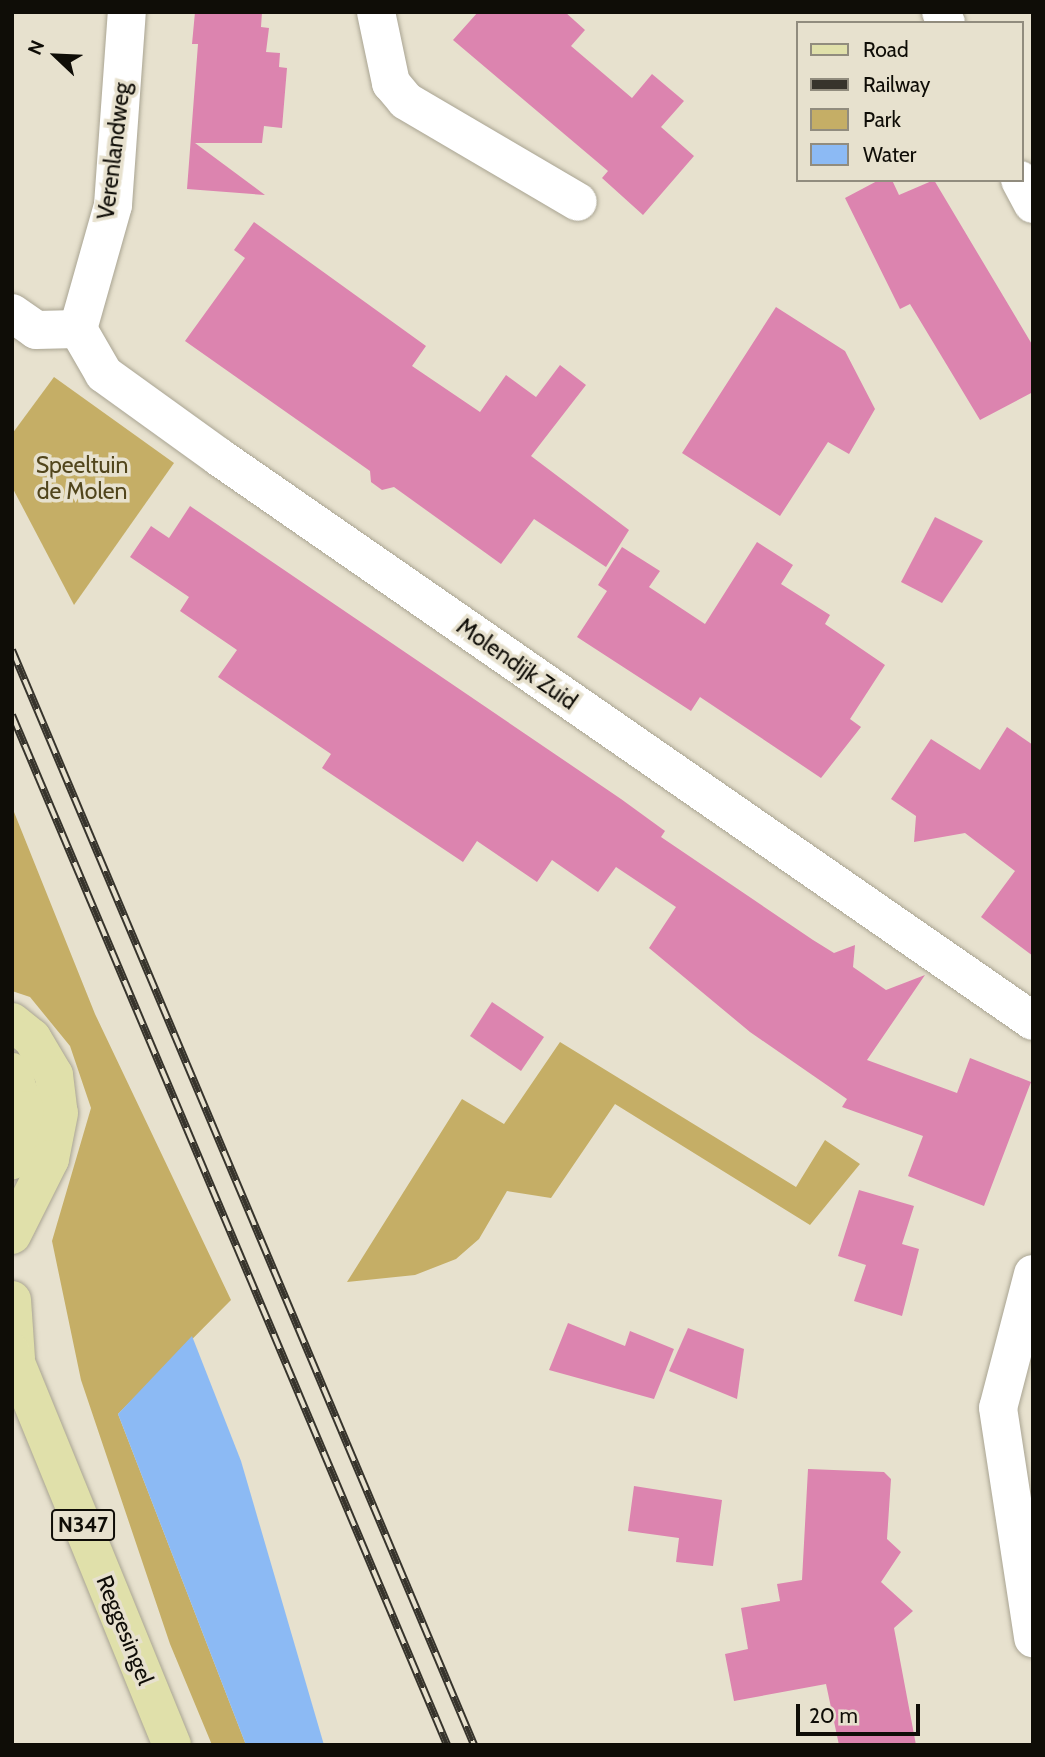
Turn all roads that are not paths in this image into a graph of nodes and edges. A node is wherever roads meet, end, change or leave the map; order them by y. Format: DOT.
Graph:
graph roads {
  1 [pos="127,12"];
  2 [pos="376,12"];
  3 [pos="1021,182"];
  4 [pos="578,202"];
  5 [pos="1033,204"];
  6 [pos="12,313"];
  7 [pos="78,329"];
  8 [pos="1033,1021"];
  9 [pos="12,1022"];
  10 [pos="12,1072"];
  11 [pos="12,1160"];
  12 [pos="12,1235"];
  13 [pos="1033,1274"];
  14 [pos="12,1300"];
  15 [pos="14,1356"];
  16 [pos="1033,1638"];
  17 [pos="172,1745"];
  1 -- 7 [label="street, Verenlandweg"];
  2 -- 4 [label="street"];
  3 -- 5 [label="street"];
  6 -- 7 [label="street"];
  7 -- 8 [label="street, Molendijk Zuid"];
  9 -- 12 [label="main road"];
  10 -- 11 [label="main road"];
  13 -- 16 [label="street"];
  14 -- 15 [label="main road, Reggesingel / N347"];
  15 -- 17 [label="main road, Reggesingel / N347"];
}
